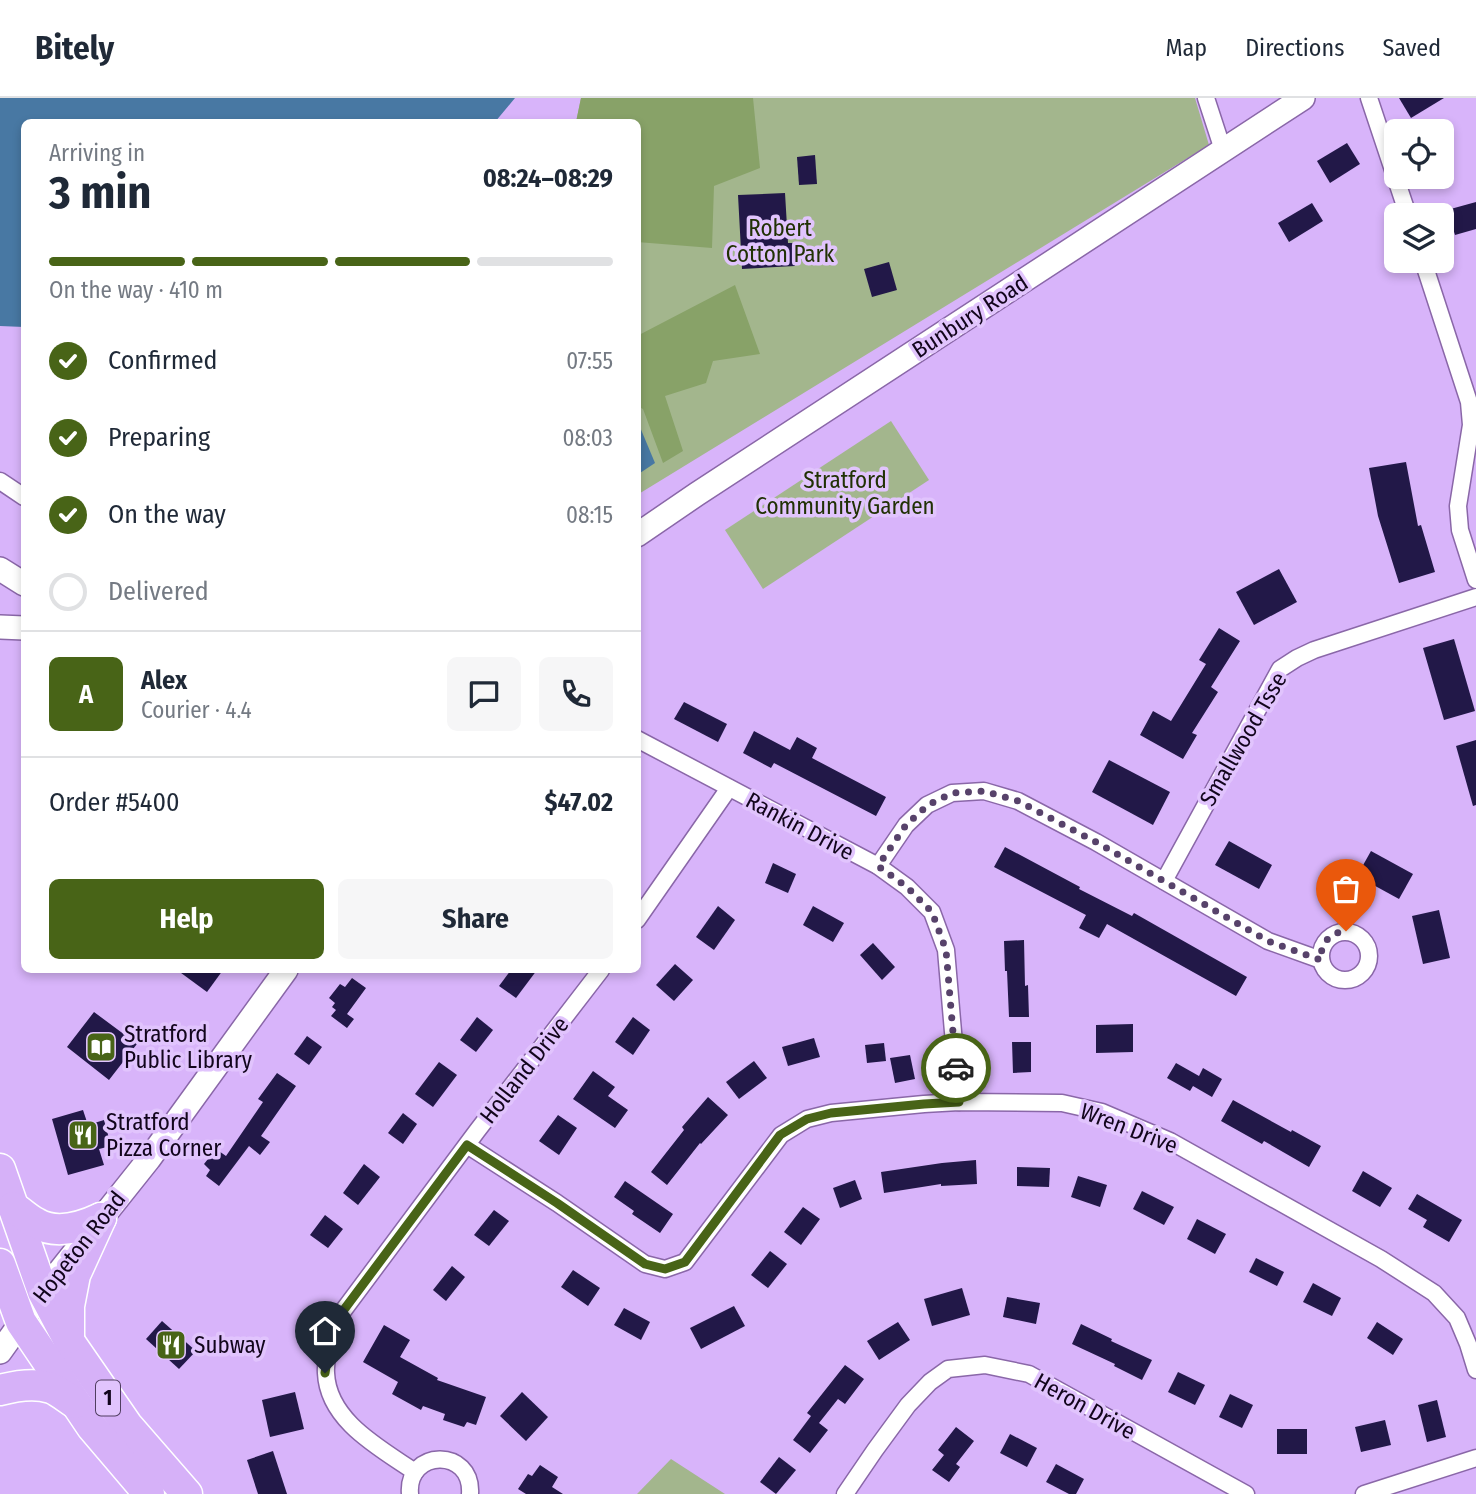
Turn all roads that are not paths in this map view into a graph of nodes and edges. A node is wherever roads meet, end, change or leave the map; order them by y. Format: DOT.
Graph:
graph roads {
  1 [pos="1206,98"];
  2 [pos="1303,98"];
  3 [pos="1369,98"];
  4 [pos="1223,150"];
  5 [pos="1404,203"];
  6 [pos="1428,273"];
  7 [pos="1469,379"];
  8 [pos="0,481"];
  9 [pos="21,495"];
  10 [pos="642,533"];
  11 [pos="0,569"];
  12 [pos="1476,580"];
  13 [pos="21,582"];
  14 [pos="1476,597"];
  15 [pos="0,626"];
  16 [pos="21,628"];
  17 [pos="641,741"];
  18 [pos="729,788"];
  19 [pos="878,866"];
  20 [pos="1164,881"];
  21 [pos="641,914"];
  22 [pos="1321,960"];
  23 [pos="284,973"];
  24 [pos="599,973"];
  25 [pos="959,1102"];
  26 [pos="467,1145"];
  27 [pos="0,1169"];
  28 [pos="13,1207"];
  29 [pos="101,1219"];
  30 [pos="0,1264"];
  31 [pos="43,1292"];
  32 [pos="21,1322"];
  33 [pos="69,1341"];
  34 [pos="0,1352"];
  35 [pos="1476,1370"];
  36 [pos="0,1390"];
  37 [pos="76,1404"];
  38 [pos="1476,1458"];
  39 [pos="415,1472"];
  40 [pos="149,1494"];
  41 [pos="187,1494"];
  42 [pos="410,1494"];
  43 [pos="470,1494"];
  44 [pos="845,1494"];
  45 [pos="1246,1494"];
  46 [pos="1364,1494"];
  1 -- 4 [label="street"];
  2 -- 4 [label="main road, Bunbury Road"];
  3 -- 5 [label="street"];
  4 -- 10 [label="main road, Bunbury Road"];
  6 -- 7 [label="street"];
  7 -- 12 [label="street"];
  8 -- 9 [label="street"];
  11 -- 13 [label="main road"];
  14 -- 20 [label="street, Smallwood Tsse"];
  15 -- 16 [label="main road"];
  17 -- 18 [label="street, Rankin Drive"];
  18 -- 19 [label="street, Rankin Drive"];
  18 -- 21 [label="street"];
  19 -- 20 [label="street"];
  19 -- 25 [label="street, Rankin Drive"];
  20 -- 22 [label="street"];
  23 -- 29 [label="main road, Hopeton Road"];
  24 -- 26 [label="street, Holland Drive"];
  25 -- 26 [label="street, Wren Drive"];
  25 -- 35 [label="street, Wren Drive"];
  26 -- 39 [label="street, Holland Drive"];
  27 -- 28 [label="highway, 1"];
  28 -- 29 [label="highway"];
  28 -- 31 [label="highway, 1"];
  29 -- 31 [label="main road, Hopeton Road"];
  29 -- 33 [label="highway"];
  30 -- 32 [label="highway, 1"];
  31 -- 32 [label="main road, Hopeton Road"];
  31 -- 33 [label="highway, 1"];
  32 -- 34 [label="main road, Hopeton Road"];
  32 -- 37 [label="highway, 1"];
  33 -- 41 [label="highway, 1"];
  36 -- 37 [label="highway"];
  37 -- 40 [label="highway, 1"];
  38 -- 46 [label="street"];
  39 -- 42 [label="street"];
  39 -- 43 [label="street"];
  44 -- 45 [label="street, Heron Drive"];
}
